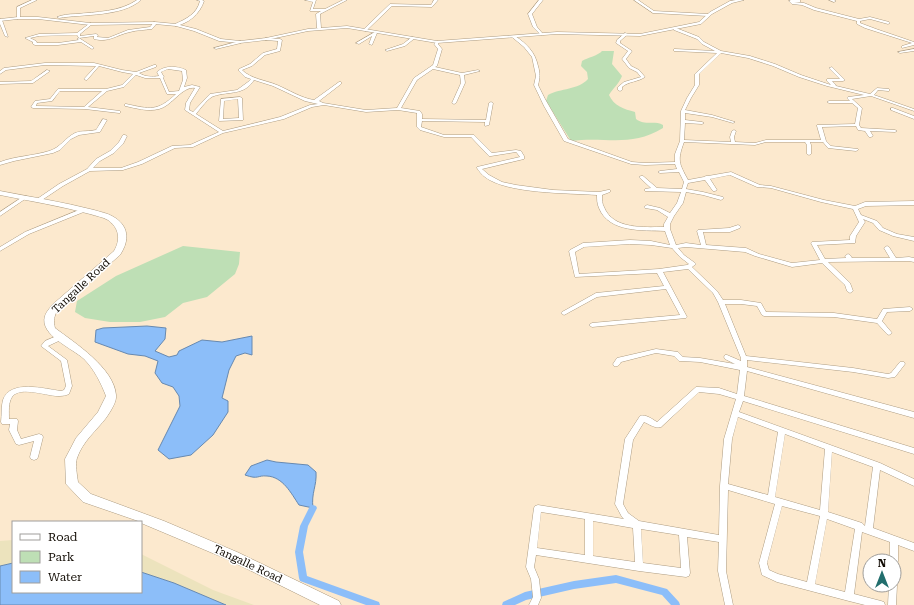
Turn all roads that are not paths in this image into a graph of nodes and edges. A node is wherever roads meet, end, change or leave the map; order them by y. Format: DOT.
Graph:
graph roads {
  1 [pos="35,0"];
  2 [pos="139,0"];
  3 [pos="199,0"];
  4 [pos="307,0"];
  5 [pos="345,0"];
  6 [pos="398,0"];
  7 [pos="436,0"];
  8 [pos="541,0"];
  9 [pos="636,0"];
  10 [pos="742,0"];
  11 [pos="798,0"];
  12 [pos="395,5"];
  13 [pos="324,10"];
  14 [pos="708,15"];
  15 [pos="18,18"];
  16 [pos="53,19"];
  17 [pos="0,20"];
  18 [pos="859,20"];
  19 [pos="156,23"];
  20 [pos="888,23"];
  21 [pos="90,24"];
  22 [pos="176,25"];
  23 [pos="319,28"];
  24 [pos="675,29"];
  25 [pos="365,30"];
  26 [pos="378,32"];
  27 [pos="373,34"];
  28 [pos="541,34"];
  29 [pos="626,34"];
  30 [pos="8,36"];
  31 [pos="514,37"];
  32 [pos="79,38"];
  33 [pos="413,38"];
  34 [pos="266,39"];
  35 [pos="240,42"];
  36 [pos="437,42"];
  37 [pos="358,43"];
  38 [pos="371,44"];
  39 [pos="914,44"];
  40 [pos="903,47"];
  41 [pos="92,48"];
  42 [pos="216,48"];
  43 [pos="387,50"];
  44 [pos="675,50"];
  45 [pos="914,50"];
  46 [pos="720,52"];
  47 [pos="900,52"];
  48 [pos="98,65"];
  49 [pos="155,66"];
  50 [pos="433,68"];
  51 [pos="832,68"];
  52 [pos="48,71"];
  53 [pos="478,71"];
  54 [pos="0,73"];
  55 [pos="136,73"];
  56 [pos="462,74"];
  57 [pos="162,77"];
  58 [pos="253,78"];
  59 [pos="86,79"];
  60 [pos="0,82"];
  61 [pos="340,83"];
  62 [pos="837,87"];
  63 [pos="106,90"];
  64 [pos="620,90"];
  65 [pos="888,90"];
  66 [pos="181,91"];
  67 [pos="871,95"];
  68 [pos="315,102"];
  69 [pos="829,102"];
  70 [pos="853,102"];
  71 [pos="454,103"];
  72 [pos="492,103"];
  73 [pos="324,104"];
  74 [pos="126,105"];
  75 [pos="85,108"];
  76 [pos="398,109"];
  77 [pos="892,109"];
  78 [pos="914,110"];
  79 [pos="683,111"];
  80 [pos="119,112"];
  81 [pos="194,113"];
  82 [pos="914,118"];
  83 [pos="241,119"];
  84 [pos="104,120"];
  85 [pos="419,120"];
  86 [pos="682,121"];
  87 [pos="732,122"];
  88 [pos="702,123"];
  89 [pos="858,125"];
  90 [pos="238,128"];
  91 [pos="866,130"];
  92 [pos="734,131"];
  93 [pos="895,131"];
  94 [pos="222,132"];
  95 [pos="125,136"];
  96 [pos="871,136"];
  97 [pos="682,141"];
  98 [pos="807,141"];
  99 [pos="824,141"];
  100 [pos="733,143"];
  101 [pos="856,150"];
  102 [pos="809,154"];
  103 [pos="677,163"];
  104 [pos="0,164"];
  105 [pos="89,170"];
  106 [pos="680,170"];
  107 [pos="660,172"];
  108 [pos="641,177"];
  109 [pos="706,177"];
  110 [pos="686,182"];
  111 [pos="655,189"];
  112 [pos="647,190"];
  113 [pos="715,190"];
  114 [pos="608,191"];
  115 [pos="685,191"];
  116 [pos="0,193"];
  117 [pos="599,194"];
  118 [pos="26,197"];
  119 [pos="721,198"];
  120 [pos="39,200"];
  121 [pos="914,203"];
  122 [pos="647,207"];
  123 [pos="855,208"];
  124 [pos="84,210"];
  125 [pos="0,214"];
  126 [pos="671,216"];
  127 [pos="859,216"];
  128 [pos="738,227"];
  129 [pos="667,229"];
  130 [pos="914,239"];
  131 [pos="704,246"];
  132 [pos="674,247"];
  133 [pos="887,248"];
  134 [pos="0,249"];
  135 [pos="894,259"];
  136 [pos="914,260"];
  137 [pos="823,261"];
  138 [pos="689,267"];
  139 [pos="659,271"];
  140 [pos="667,288"];
  141 [pos="850,291"];
  142 [pos="721,302"];
  143 [pos="910,309"];
  144 [pos="564,313"];
  145 [pos="879,321"];
  146 [pos="592,325"];
  147 [pos="889,334"];
  148 [pos="61,337"];
  149 [pos="727,357"];
  150 [pos="616,364"];
  151 [pos="744,364"];
  152 [pos="902,364"];
  153 [pos="740,398"];
  154 [pos="735,413"];
  155 [pos="914,415"];
  156 [pos="782,430"];
  157 [pos="829,448"];
  158 [pos="914,451"];
  159 [pos="34,457"];
  160 [pos="877,465"];
  161 [pos="914,483"];
  162 [pos="724,486"];
  163 [pos="775,500"];
  164 [pos="824,514"];
  165 [pos="589,517"];
  166 [pos="637,525"];
  167 [pos="859,526"];
  168 [pos="868,530"];
  169 [pos="683,532"];
  170 [pos="722,539"];
  171 [pos="894,539"];
  172 [pos="914,545"];
  173 [pos="533,551"];
  174 [pos="894,553"];
  175 [pos="589,559"];
  176 [pos="639,566"];
  177 [pos="810,587"];
  178 [pos="893,593"];
  179 [pos="848,597"];
  180 [pos="535,601"];
  181 [pos="334,605"];
  182 [pos="729,605"];
  183 [pos="881,605"];
  184 [pos="892,605"];
  1 -- 15 [label="street"];
  2 -- 16 [label="main road"];
  3 -- 22 [label="street"];
  4 -- 13 [label="street"];
  5 -- 13 [label="street"];
  6 -- 12 [label="street"];
  7 -- 12 [label="street"];
  8 -- 28 [label="street"];
  9 -- 14 [label="street"];
  10 -- 14 [label="main road"];
  11 -- 18 [label="street"];
  12 -- 25 [label="street"];
  13 -- 23 [label="street"];
  14 -- 24 [label="main road"];
  15 -- 16 [label="main road"];
  15 -- 17 [label="main road"];
  16 -- 21 [label="main road"];
  17 -- 30 [label="street"];
  18 -- 20 [label="street"];
  18 -- 39 [label="street"];
  19 -- 21 [label="main road"];
  19 -- 22 [label="main road"];
  19 -- 32 [label="street"];
  21 -- 32 [label="street"];
  22 -- 35 [label="main road"];
  23 -- 25 [label="main road"];
  23 -- 34 [label="main road"];
  24 -- 29 [label="main road"];
  24 -- 46 [label="street"];
  25 -- 26 [label="main road"];
  26 -- 27 [label="street"];
  26 -- 33 [label="main road"];
  27 -- 37 [label="street"];
  27 -- 38 [label="street"];
  28 -- 29 [label="main road"];
  28 -- 31 [label="main road"];
  29 -- 64 [label="street"];
  31 -- 36 [label="main road"];
  31 -- 103 [label="street"];
  32 -- 32 [label="street"];
  32 -- 41 [label="street"];
  33 -- 36 [label="main road"];
  33 -- 43 [label="street"];
  34 -- 35 [label="main road"];
  34 -- 58 [label="street"];
  35 -- 42 [label="street"];
  36 -- 50 [label="street"];
  39 -- 40 [label="street"];
  44 -- 46 [label="street"];
  45 -- 47 [label="street"];
  46 -- 62 [label="street"];
  46 -- 79 [label="street"];
  48 -- 54 [label="street"];
  48 -- 55 [label="street"];
  48 -- 59 [label="street"];
  49 -- 55 [label="street"];
  50 -- 56 [label="street"];
  50 -- 76 [label="street"];
  51 -- 62 [label="street"];
  52 -- 60 [label="street"];
  53 -- 56 [label="street"];
  55 -- 57 [label="street"];
  55 -- 63 [label="street"];
  56 -- 71 [label="street"];
  57 -- 66 [label="street"];
  57 -- 66 [label="street"];
  58 -- 68 [label="street"];
  58 -- 81 [label="street"];
  61 -- 68 [label="street"];
  62 -- 67 [label="street"];
  63 -- 75 [label="street"];
  63 -- 75 [label="street"];
  65 -- 67 [label="street"];
  66 -- 74 [label="street"];
  66 -- 81 [label="street"];
  67 -- 70 [label="street"];
  67 -- 78 [label="street"];
  68 -- 73 [label="street"];
  69 -- 70 [label="street"];
  70 -- 89 [label="street"];
  72 -- 85 [label="street"];
  73 -- 76 [label="street"];
  73 -- 90 [label="street"];
  75 -- 80 [label="street"];
  76 -- 85 [label="street"];
  77 -- 82 [label="street"];
  79 -- 86 [label="street"];
  79 -- 87 [label="street"];
  81 -- 94 [label="street"];
  83 -- 83 [label="street"];
  83 -- 90 [label="street"];
  84 -- 104 [label="street"];
  85 -- 117 [label="street"];
  86 -- 88 [label="street"];
  86 -- 97 [label="street"];
  89 -- 91 [label="street"];
  89 -- 99 [label="street"];
  90 -- 94 [label="street"];
  91 -- 93 [label="street"];
  91 -- 96 [label="street"];
  92 -- 100 [label="street"];
  94 -- 105 [label="street"];
  95 -- 105 [label="street"];
  97 -- 100 [label="street"];
  97 -- 103 [label="street"];
  98 -- 99 [label="street"];
  98 -- 100 [label="street"];
  98 -- 102 [label="street"];
  99 -- 101 [label="street"];
  103 -- 106 [label="street"];
  105 -- 120 [label="street"];
  106 -- 107 [label="street"];
  106 -- 110 [label="street"];
  108 -- 111 [label="street"];
  109 -- 110 [label="street"];
  109 -- 113 [label="street"];
  109 -- 123 [label="street"];
  110 -- 115 [label="street"];
  111 -- 112 [label="street"];
  111 -- 115 [label="street"];
  114 -- 117 [label="street"];
  115 -- 119 [label="street"];
  115 -- 126 [label="street"];
  116 -- 118 [label="highway, Tangalle Road"];
  117 -- 129 [label="street"];
  118 -- 120 [label="highway, Tangalle Road"];
  118 -- 125 [label="street"];
  120 -- 124 [label="highway, Tangalle Road"];
  121 -- 123 [label="street"];
  122 -- 126 [label="street"];
  123 -- 127 [label="street"];
  124 -- 134 [label="street"];
  124 -- 148 [label="highway, Tangalle Road"];
  126 -- 129 [label="street"];
  127 -- 130 [label="street"];
  127 -- 137 [label="street"];
  128 -- 131 [label="street"];
  129 -- 132 [label="street"];
  131 -- 132 [label="street"];
  131 -- 137 [label="street"];
  132 -- 138 [label="street"];
  132 -- 139 [label="street"];
  133 -- 135 [label="street"];
  135 -- 136 [label="street"];
  135 -- 137 [label="street"];
  137 -- 141 [label="street"];
  138 -- 139 [label="street"];
  138 -- 142 [label="street"];
  139 -- 140 [label="street"];
  140 -- 144 [label="street"];
  140 -- 146 [label="street"];
  142 -- 145 [label="street"];
  142 -- 151 [label="street"];
  143 -- 145 [label="street"];
  145 -- 147 [label="street"];
  148 -- 159 [label="street"];
  148 -- 181 [label="highway, Tangalle Road"];
  149 -- 151 [label="street"];
  150 -- 151 [label="street"];
  151 -- 152 [label="street"];
  151 -- 153 [label="street"];
  151 -- 155 [label="street"];
  153 -- 154 [label="street"];
  153 -- 158 [label="street"];
  153 -- 166 [label="street"];
  154 -- 156 [label="street"];
  154 -- 162 [label="street"];
  156 -- 157 [label="street"];
  156 -- 163 [label="street"];
  157 -- 160 [label="street"];
  157 -- 164 [label="street"];
  160 -- 161 [label="street"];
  160 -- 168 [label="street"];
  162 -- 163 [label="street"];
  162 -- 170 [label="street"];
  163 -- 164 [label="street"];
  163 -- 177 [label="street"];
  164 -- 167 [label="street"];
  164 -- 177 [label="street"];
  165 -- 166 [label="street"];
  165 -- 173 [label="street"];
  165 -- 175 [label="street"];
  166 -- 169 [label="street"];
  166 -- 176 [label="street"];
  167 -- 168 [label="street"];
  167 -- 179 [label="street"];
  168 -- 171 [label="street"];
  169 -- 170 [label="street"];
  169 -- 176 [label="street"];
  170 -- 182 [label="street"];
  171 -- 172 [label="street"];
  171 -- 174 [label="street"];
  173 -- 175 [label="street"];
  173 -- 180 [label="street"];
  175 -- 176 [label="street"];
  177 -- 179 [label="street"];
  178 -- 184 [label="street"];
  179 -- 183 [label="street"];
}
